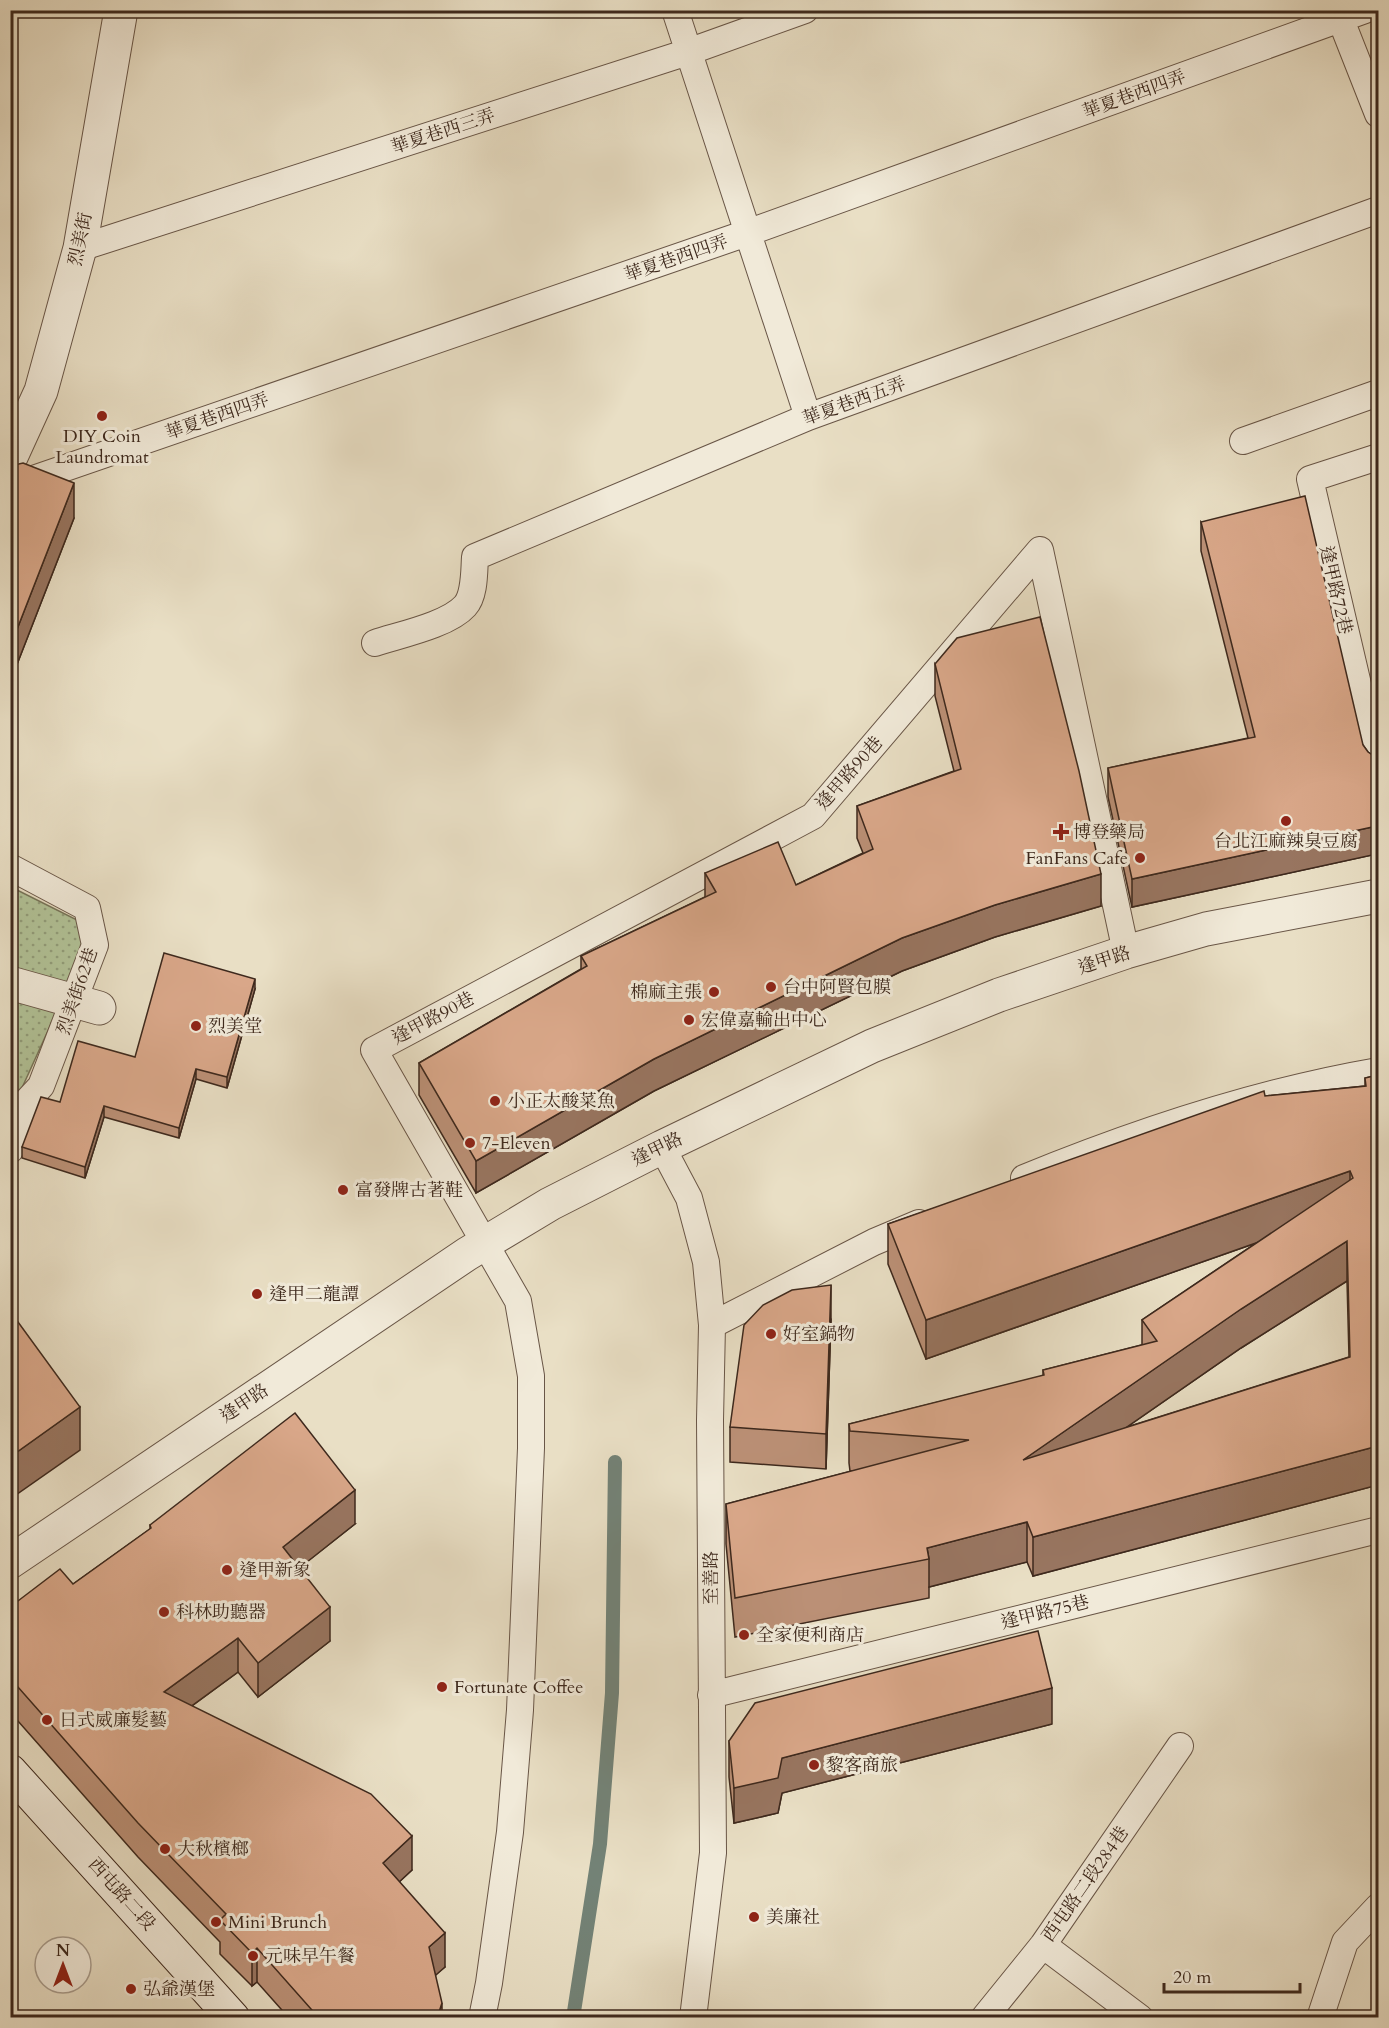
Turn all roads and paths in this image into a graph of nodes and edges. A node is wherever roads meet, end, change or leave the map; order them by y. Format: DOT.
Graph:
graph roads {
  1 [pos="121,10"];
  2 [pos="675,10"];
  3 [pos="805,10"];
  4 [pos="1365,10"];
  5 [pos="1338,15"];
  6 [pos="688,52"];
  7 [pos="1378,114"];
  8 [pos="1378,210"];
  9 [pos="747,233"];
  10 [pos="80,248"];
  11 [pos="1378,393"];
  12 [pos="808,417"];
  13 [pos="1243,441"];
  14 [pos="1378,457"];
  15 [pos="10,459"];
  16 [pos="10,487"];
  17 [pos="375,643"];
  18 [pos="1378,770"];
  19 [pos="10,867"];
  20 [pos="1378,896"];
  21 [pos="1126,952"];
  22 [pos="10,983"];
  23 [pos="87,1005"];
  24 [pos="1378,1071"];
  25 [pos="662,1147"];
  26 [pos="10,1150"];
  27 [pos="1000,1188"];
  28 [pos="937,1215"];
  29 [pos="486,1243"];
  30 [pos="712,1325"];
  31 [pos="1378,1530"];
  32 [pos="10,1562"];
  33 [pos="711,1695"];
  34 [pos="1180,1746"];
  35 [pos="10,1771"];
  36 [pos="1378,1907"];
  37 [pos="1043,1945"];
  38 [pos="220,2013"];
  39 [pos="482,2018"];
  40 [pos="693,2018"];
  41 [pos="984,2018"];
  42 [pos="1140,2018"];
  43 [pos="1320,2018"];
  1 -- 10 [label="street, 烈美街"];
  2 -- 6 [label="lane"];
  3 -- 6 [label="lane, 華夏巷西三弄"];
  4 -- 5 [label="lane, 華夏巷西四弄"];
  5 -- 7 [label="lane"];
  5 -- 9 [label="lane, 華夏巷西四弄"];
  6 -- 9 [label="lane"];
  6 -- 10 [label="lane, 華夏巷西三弄"];
  8 -- 12 [label="lane, 華夏巷西五弄"];
  9 -- 12 [label="lane"];
  9 -- 16 [label="lane, 華夏巷西四弄"];
  10 -- 15 [label="street, 烈美街"];
  11 -- 13 [label="lane"];
  12 -- 17 [label="lane, 華夏巷西五弄"];
  14 -- 18 [label="lane, 逢甲路72巷"];
  19 -- 23 [label="lane, 烈美街62巷"];
  20 -- 21 [label="street, 逢甲路"];
  21 -- 25 [label="street, 逢甲路"];
  21 -- 29 [label="lane, 逢甲路90巷"];
  22 -- 23 [label="street"];
  23 -- 26 [label="lane, 烈美街62巷"];
  24 -- 27 [label="lane"];
  25 -- 29 [label="street, 逢甲路"];
  25 -- 30 [label="lane, 至善路"];
  28 -- 30 [label="lane"];
  29 -- 32 [label="street, 逢甲路"];
  29 -- 39 [label="lane"];
  30 -- 33 [label="lane, 至善路"];
  31 -- 33 [label="lane, 逢甲路75巷"];
  33 -- 40 [label="lane, 至善路"];
  34 -- 37 [label="lane, 西屯路二段284巷"];
  35 -- 38 [label="street, 西屯路二段"];
  36 -- 43 [label="lane"];
  37 -- 41 [label="lane, 西屯路二段284巷"];
  37 -- 42 [label="lane"];
}
